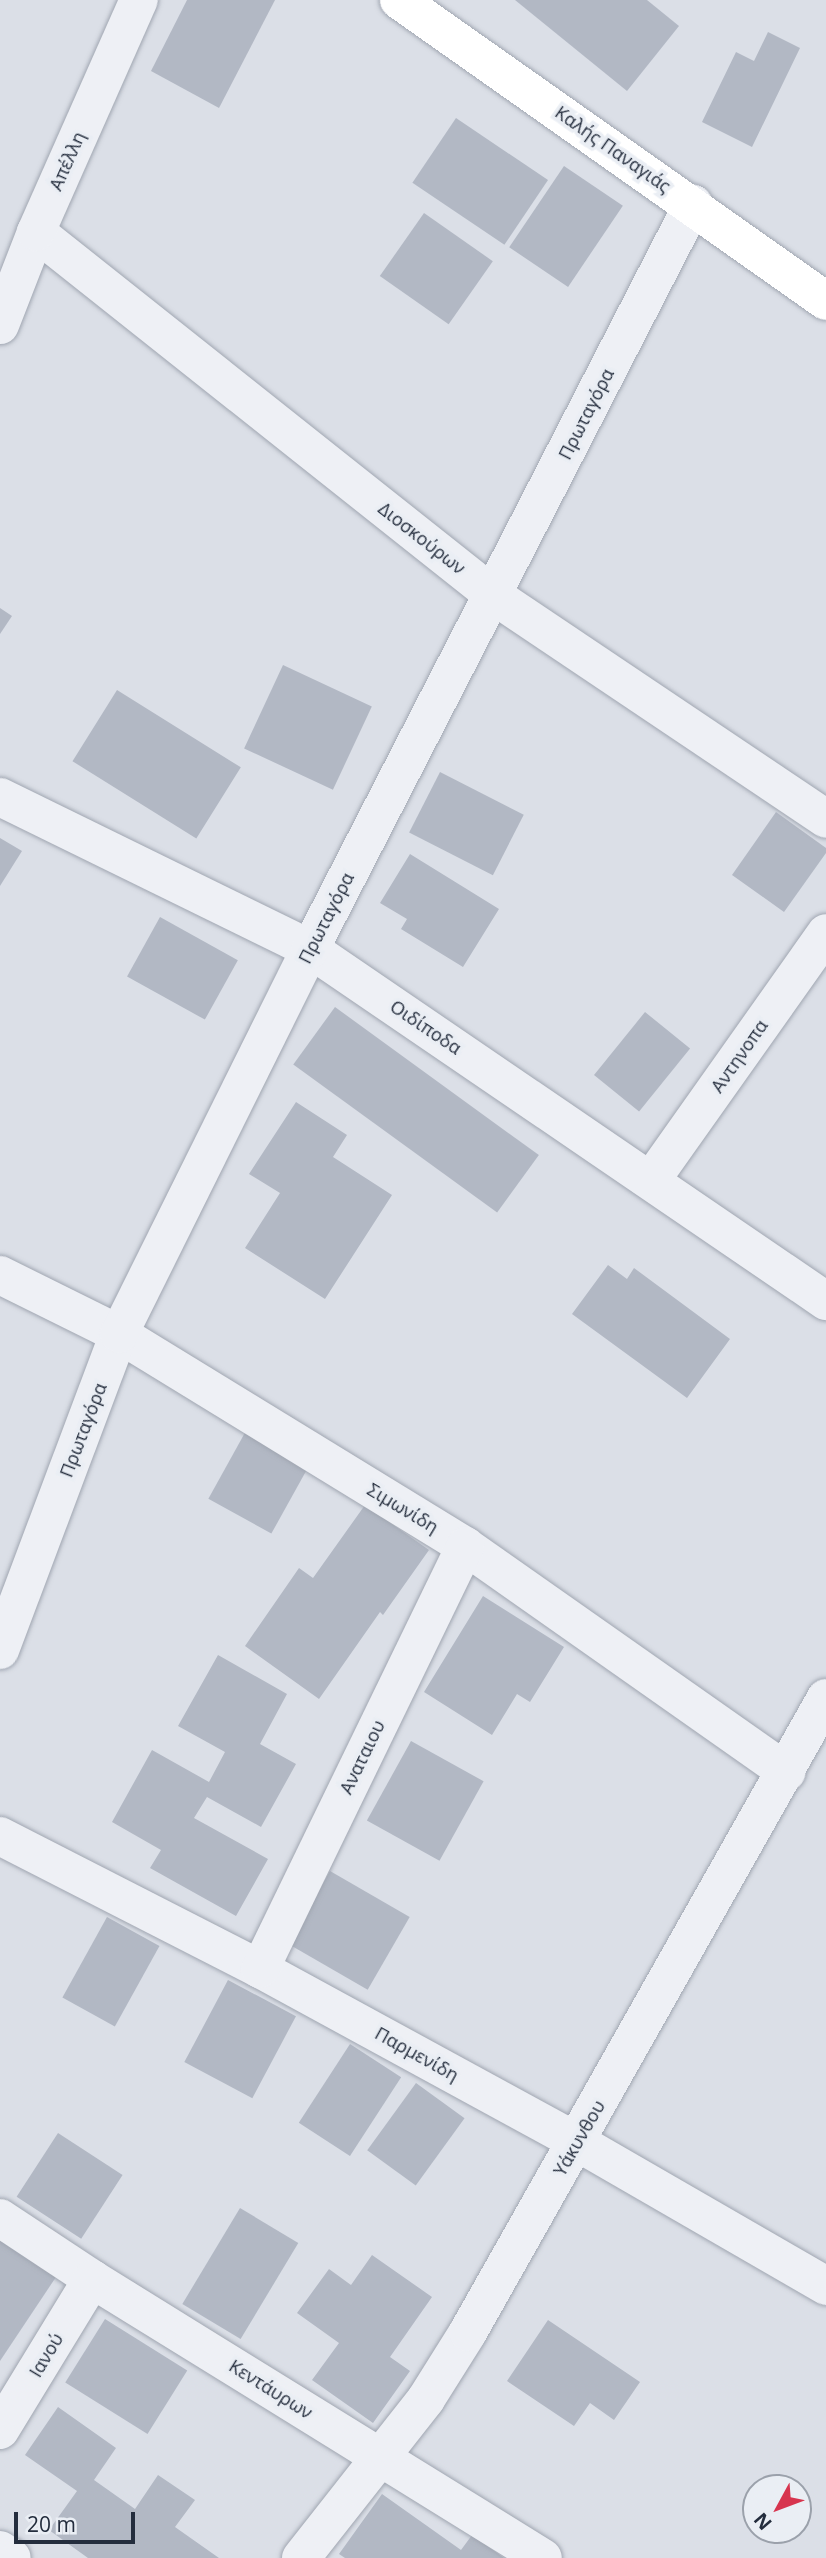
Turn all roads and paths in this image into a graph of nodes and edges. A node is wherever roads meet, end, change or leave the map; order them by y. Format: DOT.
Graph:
graph roads {
  1 [pos="139,0"];
  2 [pos="399,0"];
  3 [pos="693,204"];
  4 [pos="36,232"];
  5 [pos="826,301"];
  6 [pos="0,325"];
  7 [pos="493,595"];
  8 [pos="0,797"];
  9 [pos="826,819"];
  10 [pos="826,933"];
  11 [pos="310,949"];
  12 [pos="652,1180"];
  13 [pos="0,1275"];
  14 [pos="826,1301"];
  15 [pos="119,1334"];
  16 [pos="465,1546"];
  17 [pos="4,1630"];
  18 [pos="826,1698"];
  19 [pos="786,1772"];
  20 [pos="0,1836"];
  21 [pos="260,1969"];
  22 [pos="577,2142"];
  23 [pos="0,2218"];
  24 [pos="92,2279"];
  25 [pos="826,2286"];
  26 [pos="0,2430"];
  27 [pos="380,2459"];
  28 [pos="0,2550"];
  29 [pos="12,2558"];
  30 [pos="301,2558"];
  31 [pos="543,2558"];
  1 -- 4 [label="street, Απέλλη"];
  2 -- 3 [label="street, Καλής Παναγιάς"];
  3 -- 5 [label="street, Καλής Παναγιάς"];
  3 -- 7 [label="street, Πρωταγόρα"];
  4 -- 6 [label="street, Απέλλη"];
  4 -- 7 [label="street, Διοσκούρων"];
  7 -- 9 [label="street, Διοσκούρων"];
  7 -- 11 [label="street, Πρωταγόρα"];
  8 -- 11 [label="street, Οιδίποδα"];
  10 -- 12 [label="street, Αντηνοπα"];
  11 -- 12 [label="street, Οιδίποδα"];
  11 -- 15 [label="street, Πρωταγόρα"];
  12 -- 14 [label="street, Οιδίποδα"];
  13 -- 15 [label="street, Σιμωνίδη"];
  15 -- 16 [label="street, Σιμωνίδη"];
  15 -- 17 [label="street, Πρωταγόρα"];
  16 -- 19 [label="street, Σιμωνίδη"];
  16 -- 21 [label="street, Αναταιου"];
  18 -- 19 [label="street, Υάκυνθου"];
  19 -- 22 [label="street, Υάκυνθου"];
  20 -- 21 [label="street, Παρμενίδη"];
  21 -- 22 [label="street, Παρμενίδη"];
  22 -- 25 [label="street, Παρμενίδη"];
  22 -- 27 [label="street, Υάκυνθου"];
  23 -- 24 [label="street, Κεντάυρων"];
  24 -- 26 [label="street, Ιανού"];
  24 -- 27 [label="street, Κεντάυρων"];
  27 -- 30 [label="street, Υάκυνθου"];
  27 -- 31 [label="street, Κεντάυρων"];
  28 -- 29 [label="street"];
}
